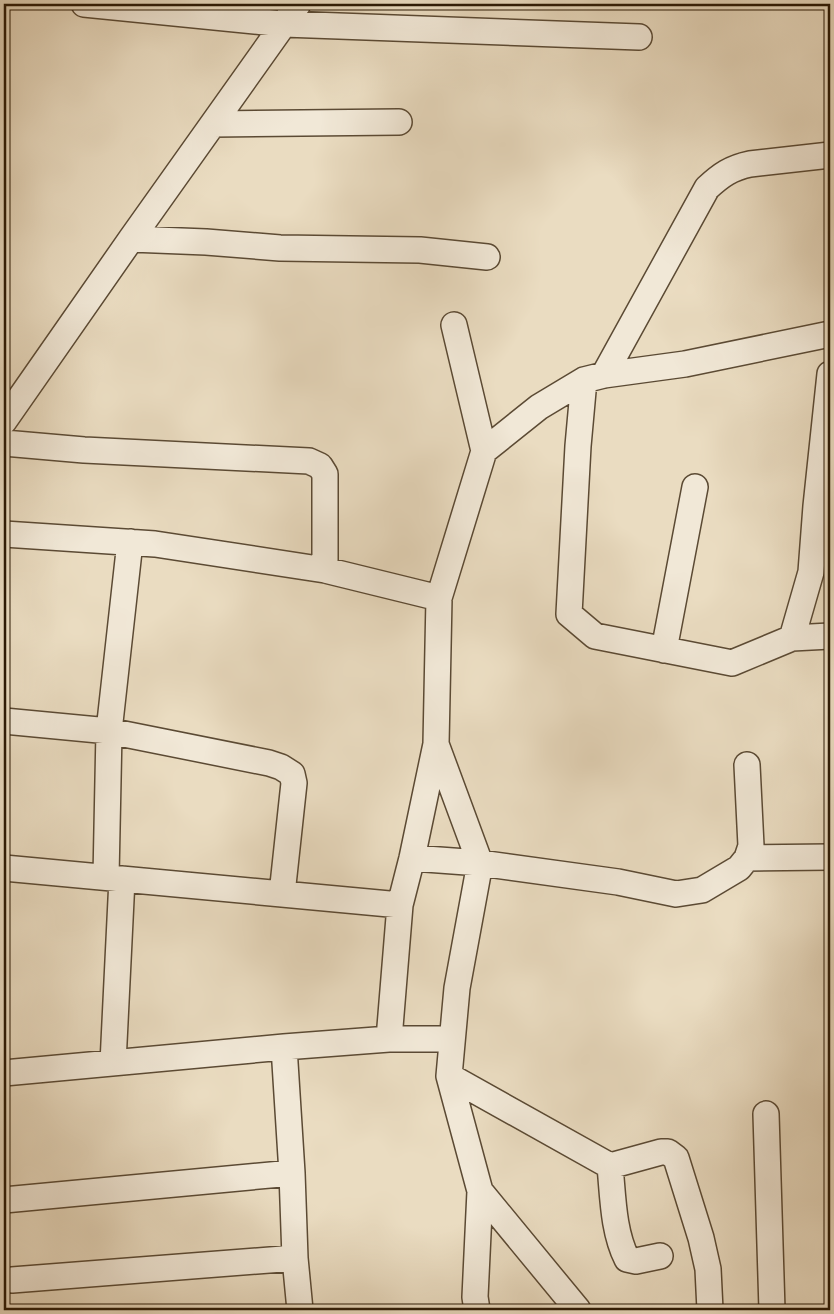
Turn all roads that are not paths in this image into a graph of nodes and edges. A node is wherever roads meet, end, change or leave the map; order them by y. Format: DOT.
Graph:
graph roads {
  1 [pos="84,4"];
  2 [pos="291,14"];
  3 [pos="639,37"];
  4 [pos="399,122"];
  5 [pos="213,124"];
  6 [pos="830,156"];
  7 [pos="131,239"];
  8 [pos="487,257"];
  9 [pos="454,325"];
  10 [pos="830,334"];
  11 [pos="830,374"];
  12 [pos="594,377"];
  13 [pos="4,421"];
  14 [pos="4,443"];
  15 [pos="484,451"];
  16 [pos="695,488"];
  17 [pos="4,534"];
  18 [pos="130,542"];
  19 [pos="325,570"];
  20 [pos="439,598"];
  21 [pos="830,636"];
  22 [pos="792,638"];
  23 [pos="664,650"];
  24 [pos="4,721"];
  25 [pos="109,731"];
  26 [pos="436,744"];
  27 [pos="747,765"];
  28 [pos="830,857"];
  29 [pos="412,858"];
  30 [pos="747,858"];
  31 [pos="480,863"];
  32 [pos="4,868"];
  33 [pos="114,878"];
  34 [pos="282,894"];
  35 [pos="400,905"];
  36 [pos="389,1038"];
  37 [pos="452,1039"];
  38 [pos="284,1047"];
  39 [pos="113,1063"];
  40 [pos="4,1073"];
  41 [pos="449,1076"];
  42 [pos="766,1114"];
  43 [pos="610,1166"];
  44 [pos="292,1173"];
  45 [pos="480,1192"];
  46 [pos="4,1200"];
  47 [pos="660,1256"];
  48 [pos="295,1258"];
  49 [pos="12,1280"];
  50 [pos="300,1310"];
  51 [pos="476,1310"];
  52 [pos="578,1310"];
  53 [pos="710,1310"];
  54 [pos="772,1310"];
  1 -- 2 [label="street"];
  2 -- 3 [label="street"];
  2 -- 5 [label="street"];
  4 -- 5 [label="street"];
  5 -- 7 [label="street"];
  6 -- 12 [label="street"];
  7 -- 8 [label="street"];
  7 -- 13 [label="street"];
  9 -- 15 [label="street"];
  10 -- 12 [label="street"];
  11 -- 22 [label="street"];
  12 -- 15 [label="street"];
  12 -- 23 [label="street"];
  14 -- 19 [label="street"];
  15 -- 20 [label="street"];
  16 -- 23 [label="street"];
  17 -- 18 [label="street"];
  18 -- 19 [label="street"];
  18 -- 25 [label="street"];
  19 -- 20 [label="street"];
  20 -- 26 [label="street"];
  21 -- 22 [label="street"];
  22 -- 23 [label="street"];
  24 -- 25 [label="street"];
  25 -- 33 [label="street"];
  25 -- 34 [label="street"];
  26 -- 29 [label="street"];
  26 -- 31 [label="street"];
  27 -- 30 [label="street"];
  28 -- 30 [label="street"];
  29 -- 31 [label="street"];
  29 -- 35 [label="street"];
  30 -- 31 [label="street"];
  31 -- 37 [label="street"];
  32 -- 33 [label="street"];
  33 -- 34 [label="street"];
  33 -- 39 [label="street"];
  34 -- 35 [label="street"];
  35 -- 36 [label="street"];
  36 -- 37 [label="street"];
  36 -- 38 [label="street"];
  37 -- 41 [label="street"];
  38 -- 39 [label="street"];
  38 -- 44 [label="street"];
  39 -- 40 [label="street"];
  41 -- 43 [label="street"];
  41 -- 45 [label="street"];
  42 -- 54 [label="street"];
  43 -- 47 [label="street"];
  43 -- 53 [label="street"];
  44 -- 46 [label="street"];
  44 -- 48 [label="street"];
  45 -- 51 [label="street"];
  45 -- 52 [label="street"];
  48 -- 49 [label="street"];
  48 -- 50 [label="street"];
}
